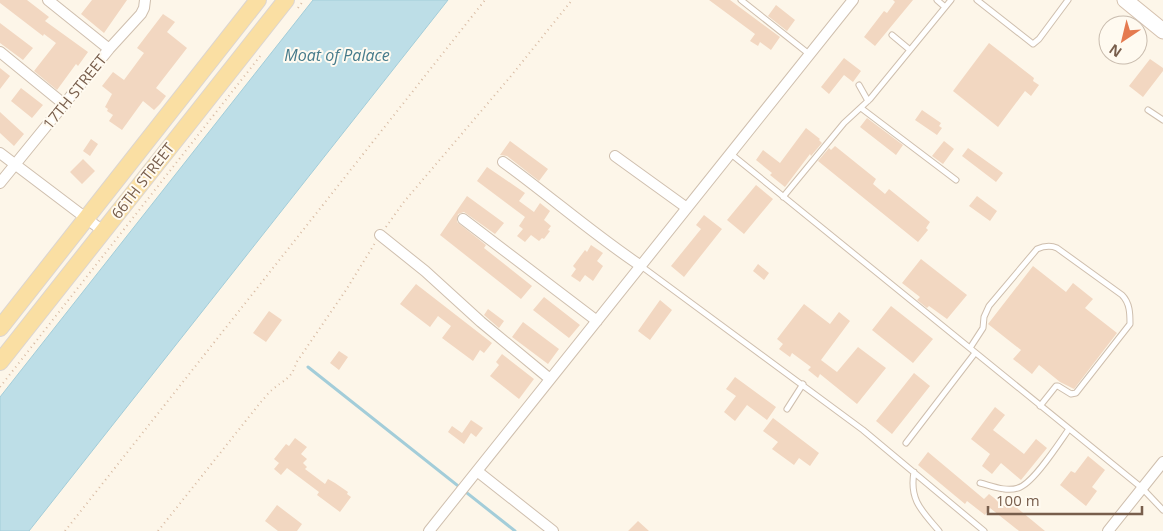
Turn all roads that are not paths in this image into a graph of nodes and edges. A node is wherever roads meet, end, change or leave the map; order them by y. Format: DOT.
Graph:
graph roads {
  1 [pos="48,0"];
  2 [pos="145,0"];
  3 [pos="258,0"];
  4 [pos="742,0"];
  5 [pos="853,0"];
  6 [pos="937,0"];
  7 [pos="951,0"];
  8 [pos="977,0"];
  9 [pos="1068,0"];
  10 [pos="1125,0"];
  11 [pos="292,4"];
  12 [pos="945,7"];
  13 [pos="1163,31"];
  14 [pos="892,35"];
  15 [pos="109,49"];
  16 [pos="910,50"];
  17 [pos="0,52"];
  18 [pos="810,55"];
  19 [pos="859,85"];
  20 [pos="868,100"];
  21 [pos="65,104"];
  22 [pos="861,108"];
  23 [pos="1148,110"];
  24 [pos="1163,120"];
  25 [pos="0,153"];
  26 [pos="731,154"];
  27 [pos="615,156"];
  28 [pos="503,162"];
  29 [pos="14,164"];
  30 [pos="956,180"];
  31 [pos="0,183"];
  32 [pos="783,197"];
  33 [pos="687,208"];
  34 [pos="87,218"];
  35 [pos="464,220"];
  36 [pos="104,231"];
  37 [pos="380,235"];
  38 [pos="641,266"];
  39 [pos="597,321"];
  40 [pos="0,328"];
  41 [pos="970,348"];
  42 [pos="975,353"];
  43 [pos="0,362"];
  44 [pos="550,379"];
  45 [pos="803,384"];
  46 [pos="1040,406"];
  47 [pos="787,409"];
  48 [pos="1069,429"];
  49 [pos="906,443"];
  50 [pos="1163,462"];
  51 [pos="477,471"];
  52 [pos="914,472"];
  53 [pos="980,483"];
  54 [pos="1142,488"];
  55 [pos="1163,510"];
  56 [pos="429,531"];
  57 [pos="553,531"];
  58 [pos="940,531"];
  59 [pos="984,531"];
  60 [pos="1108,531"];
  1 -- 15 [label="street"];
  2 -- 15 [label="street, 17TH STREET"];
  3 -- 34 [label="main road, 66TH STREET"];
  4 -- 18 [label="lane"];
  5 -- 18 [label="street"];
  6 -- 12 [label="lane"];
  7 -- 12 [label="lane"];
  8 -- 9 [label="lane"];
  10 -- 13 [label="street"];
  11 -- 36 [label="main road, 66TH STREET"];
  12 -- 16 [label="lane"];
  14 -- 16 [label="lane"];
  15 -- 21 [label="street, 17TH STREET"];
  16 -- 20 [label="lane"];
  17 -- 21 [label="street"];
  18 -- 26 [label="street"];
  19 -- 20 [label="lane"];
  20 -- 22 [label="lane"];
  21 -- 29 [label="street, 17TH STREET"];
  22 -- 30 [label="lane"];
  22 -- 32 [label="lane"];
  23 -- 24 [label="lane"];
  25 -- 29 [label="street"];
  26 -- 32 [label="lane"];
  26 -- 33 [label="street"];
  27 -- 33 [label="street"];
  28 -- 38 [label="street"];
  29 -- 31 [label="street, 17TH STREET"];
  29 -- 34 [label="street"];
  32 -- 41 [label="lane"];
  33 -- 38 [label="street"];
  34 -- 36 [label="street"];
  34 -- 40 [label="main road, 66TH STREET"];
  35 -- 39 [label="street"];
  36 -- 43 [label="main road, 66TH STREET"];
  37 -- 44 [label="street"];
  38 -- 39 [label="street"];
  38 -- 45 [label="lane"];
  39 -- 44 [label="street"];
  41 -- 42 [label="lane"];
  41 -- 46 [label="lane"];
  42 -- 46 [label="lane"];
  42 -- 49 [label="lane"];
  44 -- 51 [label="street"];
  45 -- 47 [label="lane"];
  45 -- 52 [label="lane"];
  46 -- 48 [label="lane"];
  48 -- 53 [label="lane"];
  48 -- 54 [label="lane"];
  50 -- 54 [label="street"];
  51 -- 56 [label="street"];
  51 -- 57 [label="street"];
  52 -- 58 [label="lane"];
  52 -- 59 [label="lane"];
  54 -- 55 [label="lane"];
  54 -- 60 [label="street"];
}
